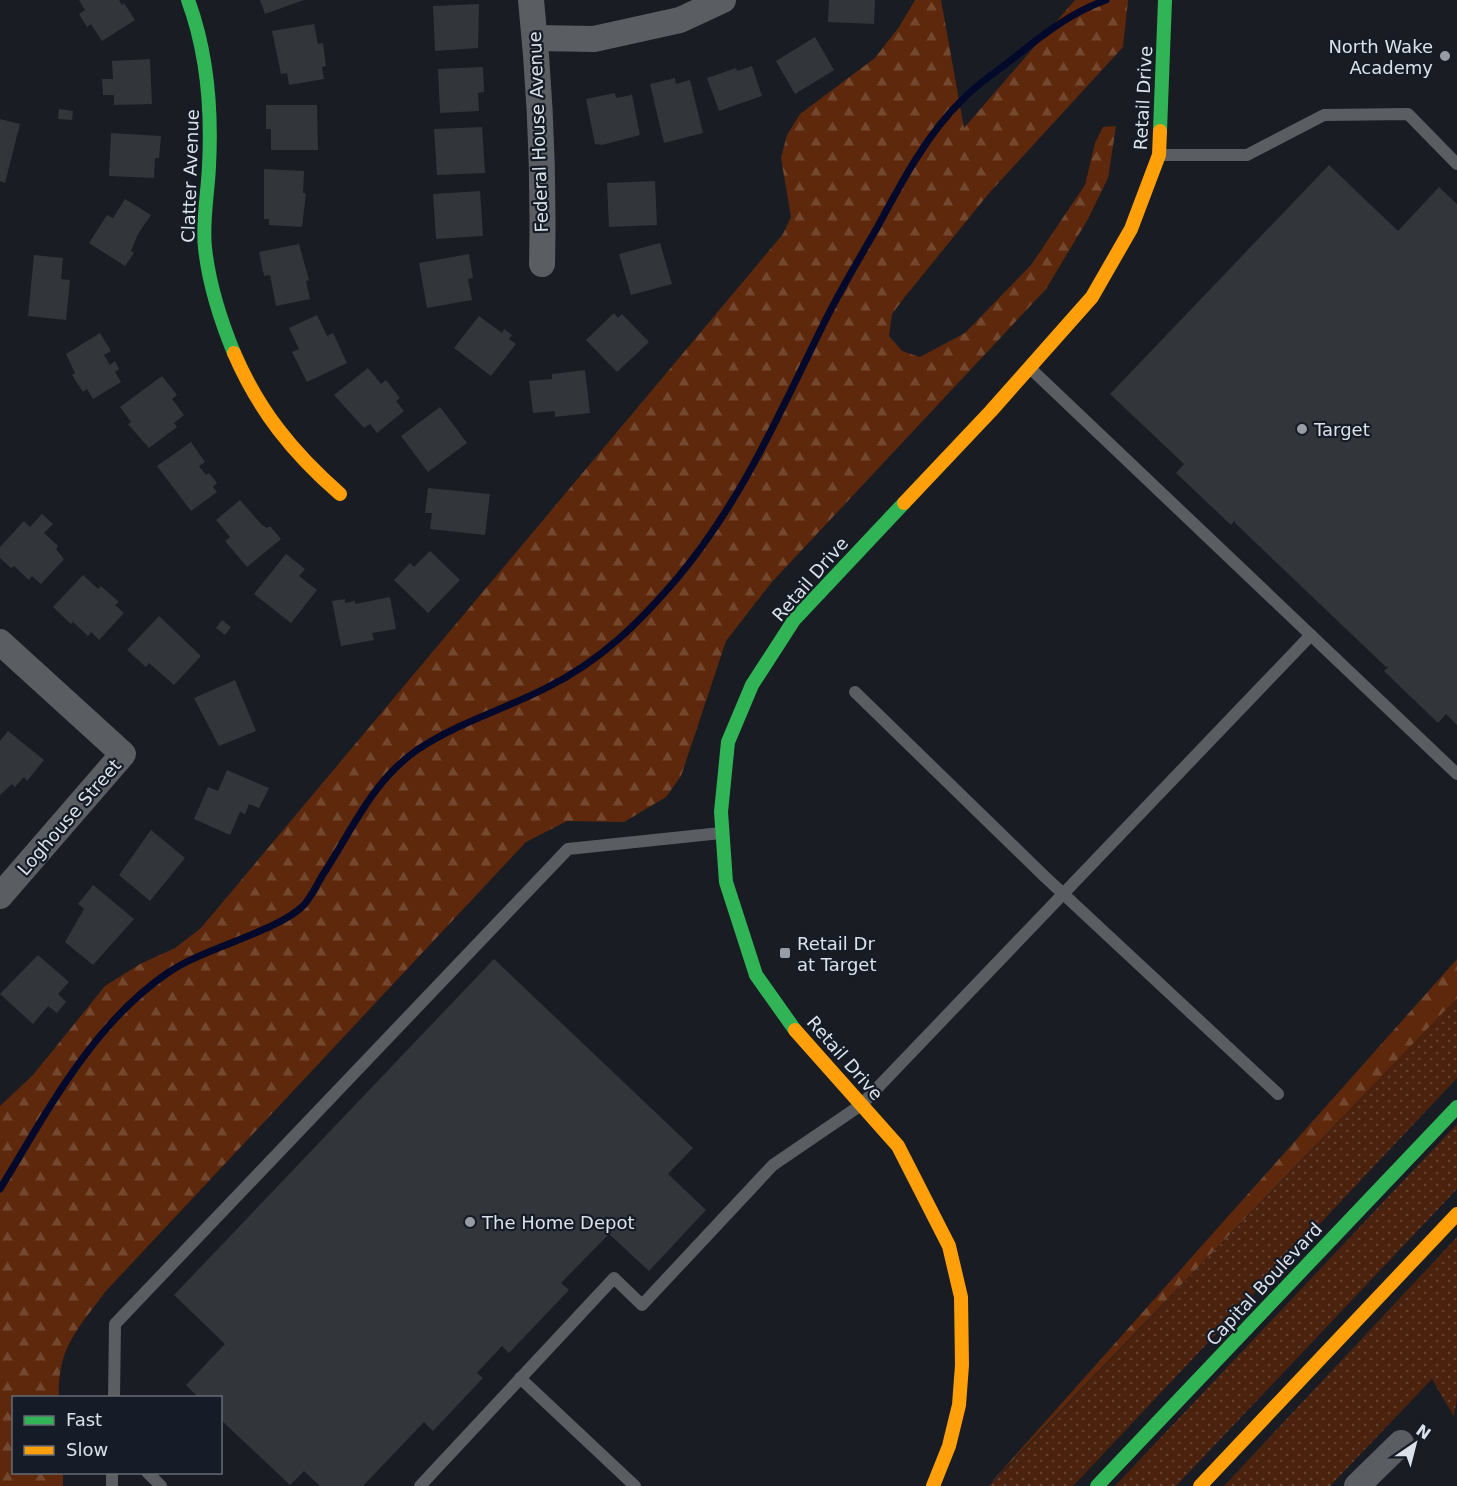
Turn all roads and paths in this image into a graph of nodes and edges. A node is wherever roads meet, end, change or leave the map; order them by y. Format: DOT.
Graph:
graph roads {
  1 [pos="188,0"];
  2 [pos="531,0"];
  3 [pos="723,0"];
  4 [pos="1165,0"];
  5 [pos="535,38"];
  6 [pos="1159,155"];
  7 [pos="1457,164"];
  8 [pos="542,264"];
  9 [pos="1030,368"];
  10 [pos="340,494"];
  11 [pos="1311,635"];
  12 [pos="0,642"];
  13 [pos="855,692"];
  14 [pos="1457,774"];
  15 [pos="722,833"];
  16 [pos="1063,894"];
  17 [pos="0,896"];
  18 [pos="1278,1094"];
  19 [pos="861,1105"];
  20 [pos="1457,1107"];
  21 [pos="1457,1214"];
  22 [pos="520,1378"];
  23 [pos="114,1396"];
  24 [pos="1401,1443"];
  25 [pos="148,1474"];
  26 [pos="160,1486"];
  27 [pos="420,1486"];
  28 [pos="635,1486"];
  29 [pos="933,1486"];
  30 [pos="1097,1486"];
  31 [pos="1200,1486"];
  32 [pos="1357,1486"];
  1 -- 10 [label="main road, Clatter Avenue"];
  2 -- 5 [label="street, Federal House Avenue"];
  3 -- 5 [label="street"];
  4 -- 6 [label="main road, Retail Drive"];
  5 -- 8 [label="street, Federal House Avenue"];
  6 -- 7 [label="lane"];
  6 -- 9 [label="main road, Retail Drive"];
  9 -- 11 [label="lane"];
  9 -- 15 [label="main road, Retail Drive"];
  11 -- 14 [label="lane"];
  11 -- 16 [label="lane"];
  12 -- 17 [label="street, Loghouse Street"];
  13 -- 16 [label="lane"];
  15 -- 19 [label="main road, Retail Drive"];
  15 -- 23 [label="lane"];
  16 -- 18 [label="lane"];
  16 -- 19 [label="lane"];
  19 -- 22 [label="lane"];
  19 -- 29 [label="main road, Retail Drive"];
  20 -- 30 [label="main road, Capital Boulevard"];
  21 -- 31 [label="main road"];
  22 -- 27 [label="lane"];
  22 -- 28 [label="lane"];
  24 -- 32 [label="street"];
  25 -- 26 [label="lane"];
}
